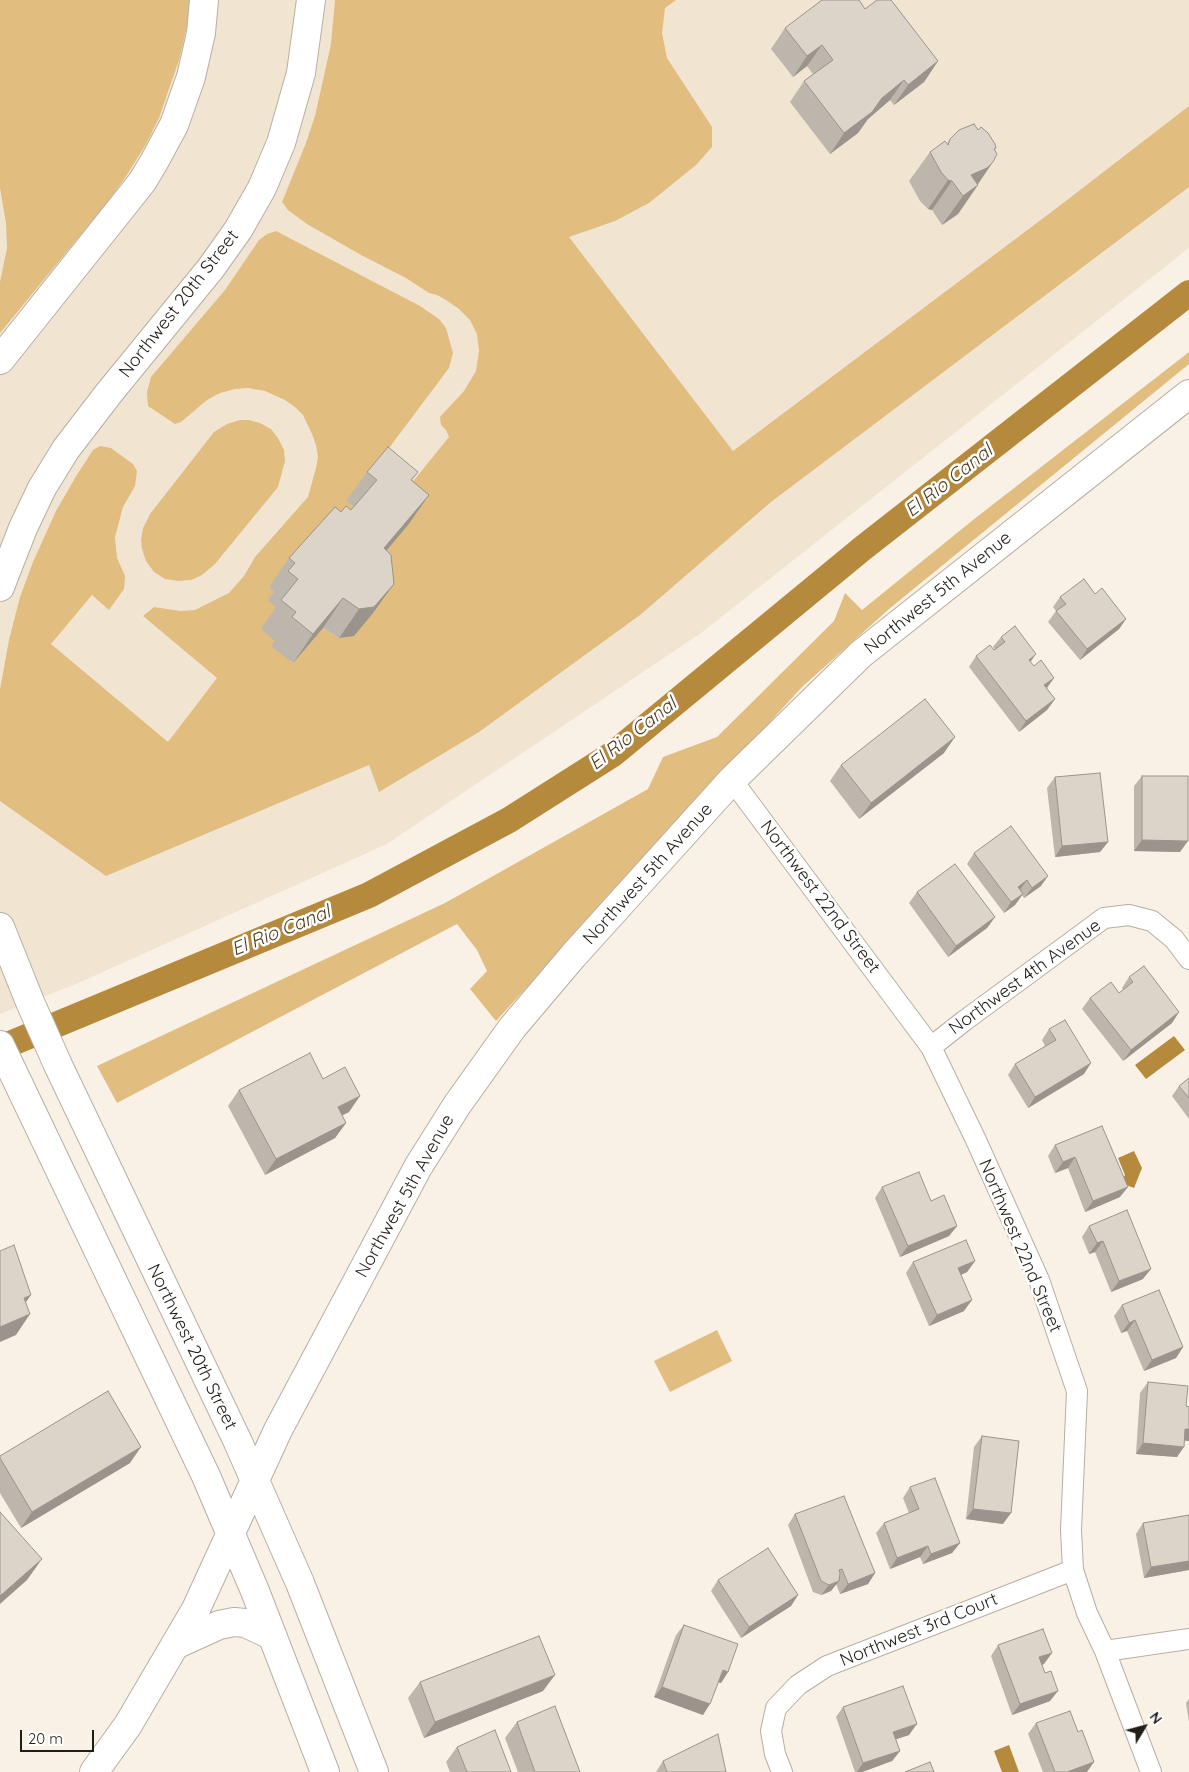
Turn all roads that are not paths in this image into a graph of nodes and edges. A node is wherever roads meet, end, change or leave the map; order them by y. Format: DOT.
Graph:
graph roads {
  1 [pos="204,0"];
  2 [pos="310,0"];
  3 [pos="0,360"];
  4 [pos="1189,394"];
  5 [pos="0,588"];
  6 [pos="732,780"];
  7 [pos="0,926"];
  8 [pos="1189,959"];
  9 [pos="0,1045"];
  10 [pos="931,1047"];
  11 [pos="90,1132"];
  12 [pos="50,1151"];
  13 [pos="254,1479"];
  14 [pos="231,1534"];
  15 [pos="1073,1570"];
  16 [pos="271,1635"];
  17 [pos="1189,1638"];
  18 [pos="175,1645"];
  19 [pos="1105,1652"];
  20 [pos="94,1772"];
  21 [pos="324,1772"];
  22 [pos="374,1772"];
  23 [pos="782,1772"];
  24 [pos="1150,1772"];
  1 -- 3 [label="street"];
  2 -- 5 [label="street, Northwest 20th Street"];
  4 -- 6 [label="street, Northwest 5th Avenue"];
  6 -- 10 [label="street, Northwest 22nd Street"];
  6 -- 13 [label="street, Northwest 5th Avenue"];
  7 -- 11 [label="street, Northwest 20th Street"];
  8 -- 10 [label="street, Northwest 4th Avenue"];
  9 -- 12 [label="street"];
  10 -- 15 [label="street, Northwest 22nd Street"];
  11 -- 12 [label="street"];
  11 -- 13 [label="street, Northwest 20th Street"];
  12 -- 14 [label="street"];
  13 -- 14 [label="street"];
  13 -- 22 [label="street, Northwest 20th Street"];
  14 -- 16 [label="street"];
  14 -- 18 [label="street"];
  15 -- 19 [label="street, Northwest 22nd Street"];
  15 -- 23 [label="street, Northwest 3rd Court"];
  16 -- 18 [label="street"];
  16 -- 21 [label="street"];
  17 -- 19 [label="street"];
  18 -- 20 [label="street"];
  19 -- 24 [label="street, Northwest 22nd Street"];
}
